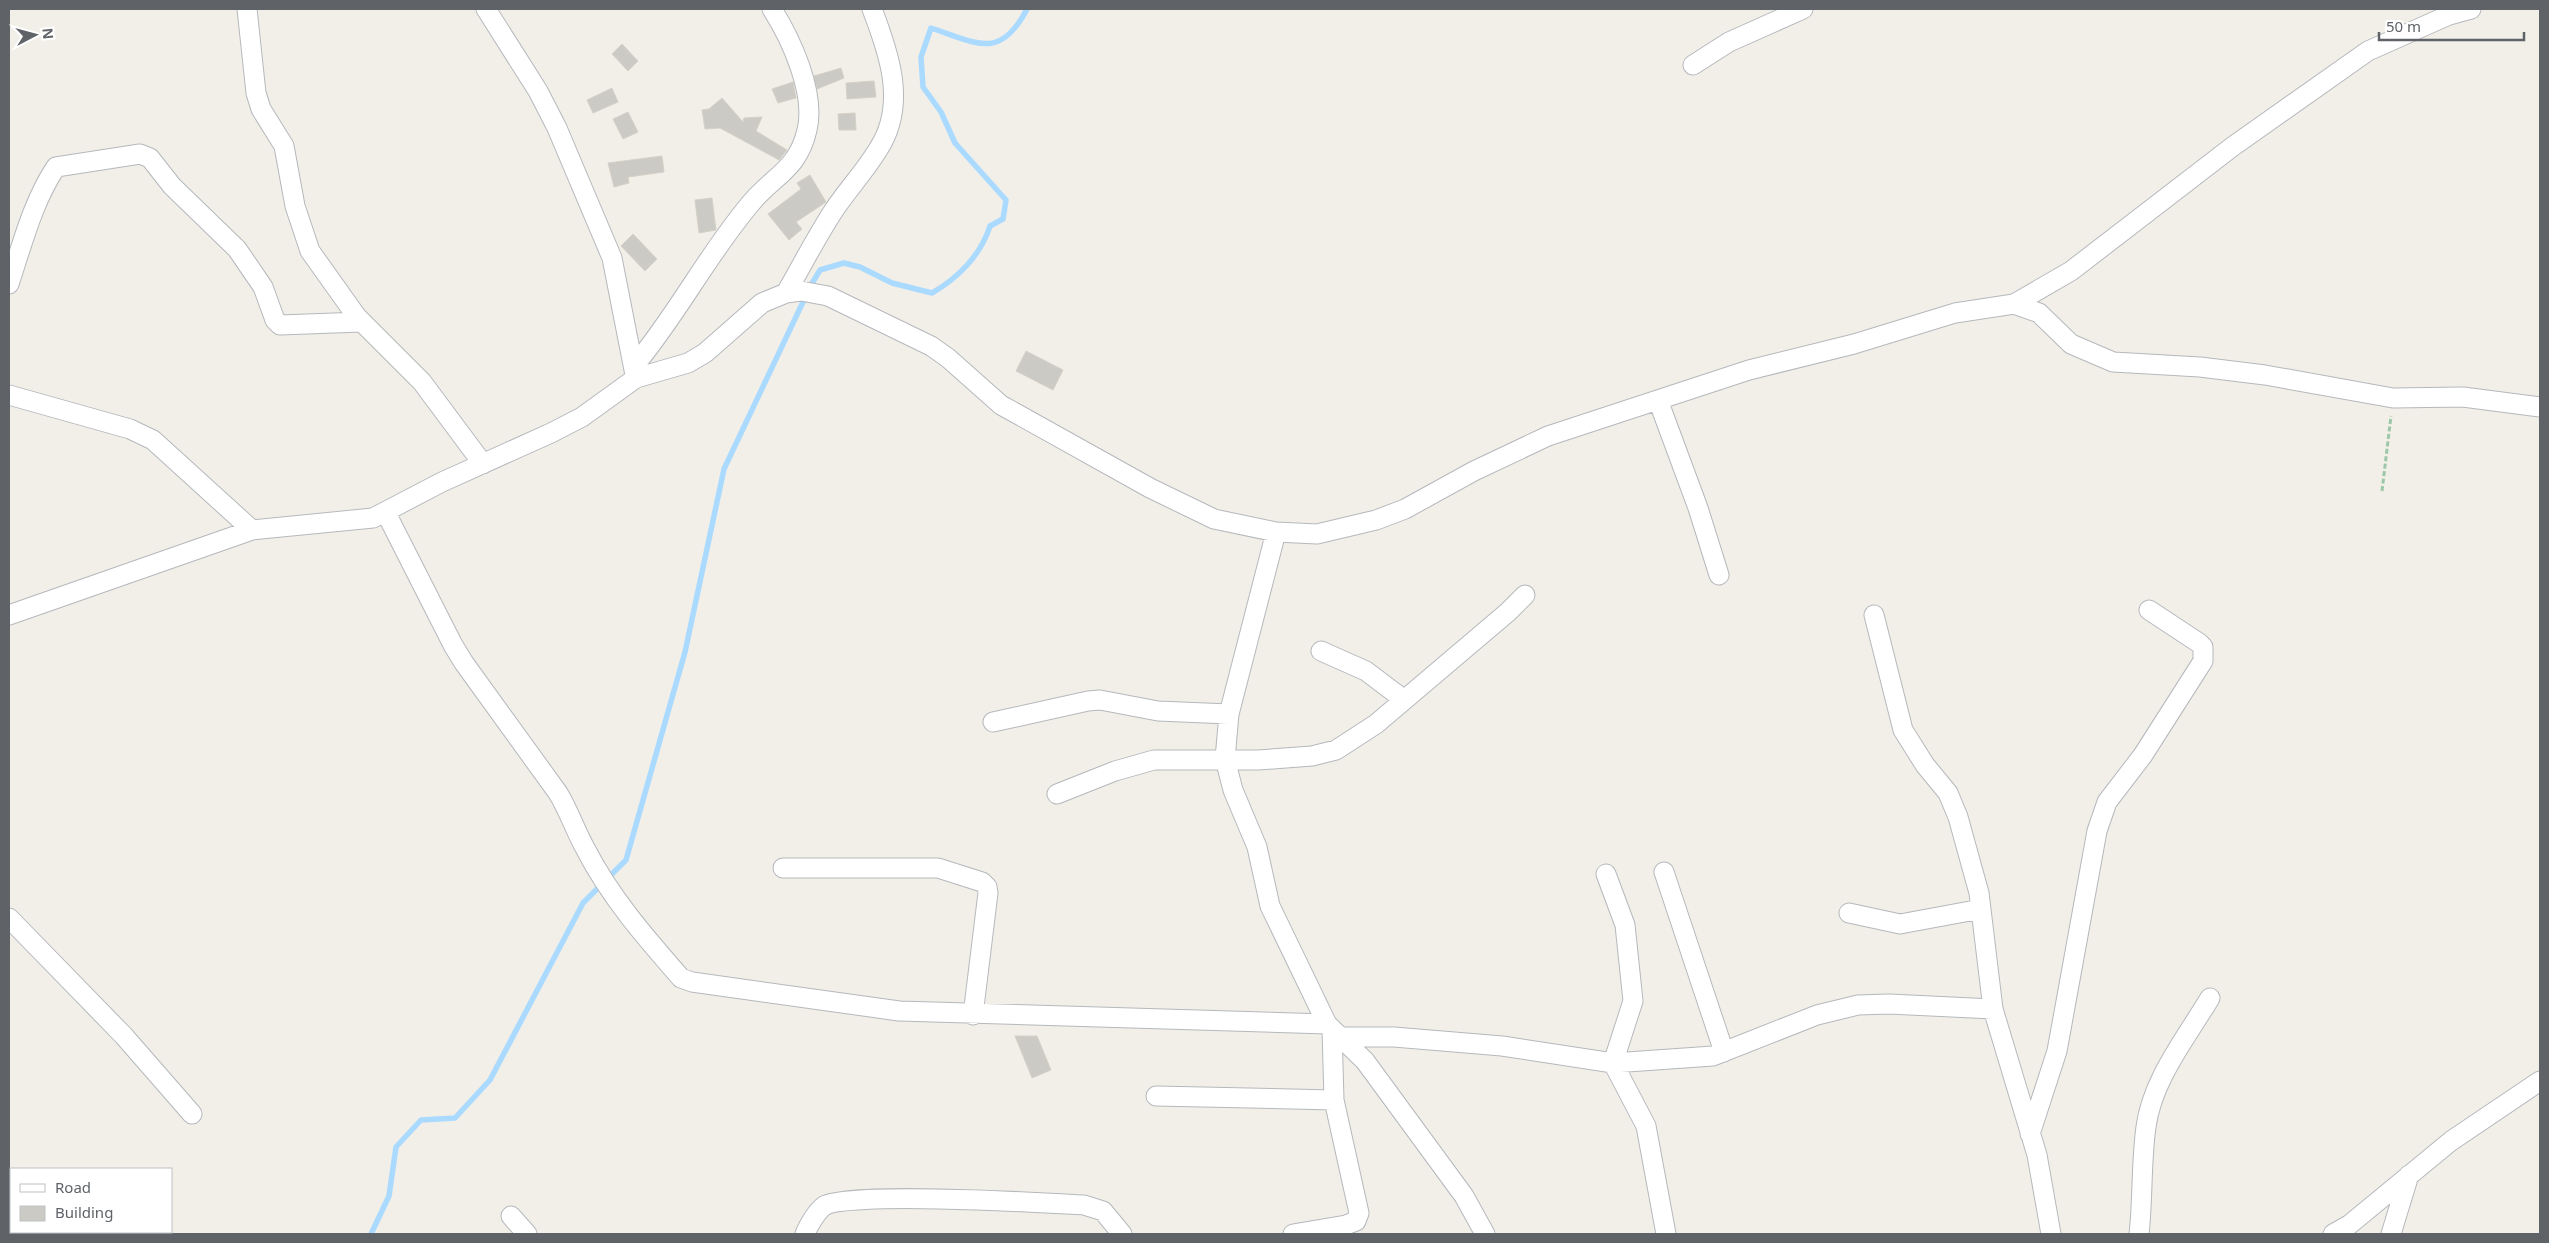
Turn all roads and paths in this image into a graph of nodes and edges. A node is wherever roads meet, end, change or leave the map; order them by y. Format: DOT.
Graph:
graph roads {
  1 [pos="247,9"];
  2 [pos="486,9"];
  3 [pos="772,9"];
  4 [pos="872,9"];
  5 [pos="1803,9"];
  6 [pos="2471,9"];
  7 [pos="1693,65"];
  8 [pos="9,284"];
  9 [pos="786,292"];
  10 [pos="2014,304"];
  11 [pos="361,322"];
  12 [pos="635,372"];
  13 [pos="9,395"];
  14 [pos="2393,398"];
  15 [pos="1658,400"];
  16 [pos="2540,407"];
  17 [pos="484,464"];
  18 [pos="2382,491"];
  19 [pos="386,512"];
  20 [pos="252,530"];
  21 [pos="1276,532"];
  22 [pos="1719,575"];
  23 [pos="1524,594"];
  24 [pos="2149,610"];
  25 [pos="9,615"];
  26 [pos="1874,615"];
  27 [pos="1321,651"];
  28 [pos="1403,699"];
  29 [pos="1229,714"];
  30 [pos="993,722"];
  31 [pos="1225,759"];
  32 [pos="1057,794"];
  33 [pos="784,868"];
  34 [pos="1664,872"];
  35 [pos="1606,874"];
  36 [pos="1981,909"];
  37 [pos="1849,913"];
  38 [pos="9,918"];
  39 [pos="2210,998"];
  40 [pos="1993,1009"];
  41 [pos="973,1014"];
  42 [pos="1333,1030"];
  43 [pos="1724,1052"];
  44 [pos="1613,1063"];
  45 [pos="2538,1084"];
  46 [pos="1156,1096"];
  47 [pos="1334,1100"];
  48 [pos="192,1114"];
  49 [pos="2030,1134"];
  50 [pos="2409,1175"];
  51 [pos="511,1216"];
  52 [pos="1357,1228"];
  53 [pos="527,1234"];
  54 [pos="805,1234"];
  55 [pos="1122,1234"];
  56 [pos="1293,1234"];
  57 [pos="1485,1234"];
  58 [pos="1666,1234"];
  59 [pos="2051,1234"];
  60 [pos="2139,1234"];
  61 [pos="2333,1234"];
  62 [pos="2391,1234"];
  1 -- 11 [label="street"];
  2 -- 12 [label="street"];
  3 -- 12 [label="street"];
  4 -- 9 [label="street"];
  5 -- 7 [label="street"];
  6 -- 10 [label="street"];
  8 -- 11 [label="street"];
  9 -- 12 [label="street"];
  9 -- 21 [label="street"];
  10 -- 14 [label="street"];
  10 -- 15 [label="street"];
  11 -- 17 [label="street"];
  12 -- 17 [label="street"];
  13 -- 20 [label="street"];
  14 -- 16 [label="street"];
  14 -- 18 [label="path"];
  15 -- 21 [label="street"];
  15 -- 22 [label="street"];
  17 -- 19 [label="street"];
  19 -- 20 [label="street"];
  19 -- 41 [label="street"];
  20 -- 25 [label="street"];
  21 -- 29 [label="street"];
  23 -- 28 [label="street"];
  24 -- 49 [label="street"];
  26 -- 36 [label="street"];
  27 -- 28 [label="street"];
  28 -- 31 [label="street"];
  29 -- 30 [label="street"];
  29 -- 31 [label="street"];
  31 -- 32 [label="street"];
  31 -- 42 [label="street"];
  33 -- 41 [label="street"];
  34 -- 43 [label="street"];
  35 -- 44 [label="street"];
  36 -- 37 [label="street"];
  36 -- 40 [label="street"];
  38 -- 48 [label="street"];
  39 -- 60 [label="street"];
  40 -- 43 [label="street"];
  40 -- 49 [label="street"];
  41 -- 42 [label="street"];
  42 -- 44 [label="street"];
  42 -- 47 [label="street"];
  42 -- 57 [label="street"];
  43 -- 44 [label="street"];
  44 -- 58 [label="street"];
  45 -- 50 [label="street"];
  46 -- 47 [label="street"];
  47 -- 52 [label="street"];
  49 -- 59 [label="street"];
  50 -- 61 [label="street"];
  50 -- 62 [label="street"];
  51 -- 53 [label="street"];
  52 -- 56 [label="street"];
  54 -- 55 [label="street"];
}
